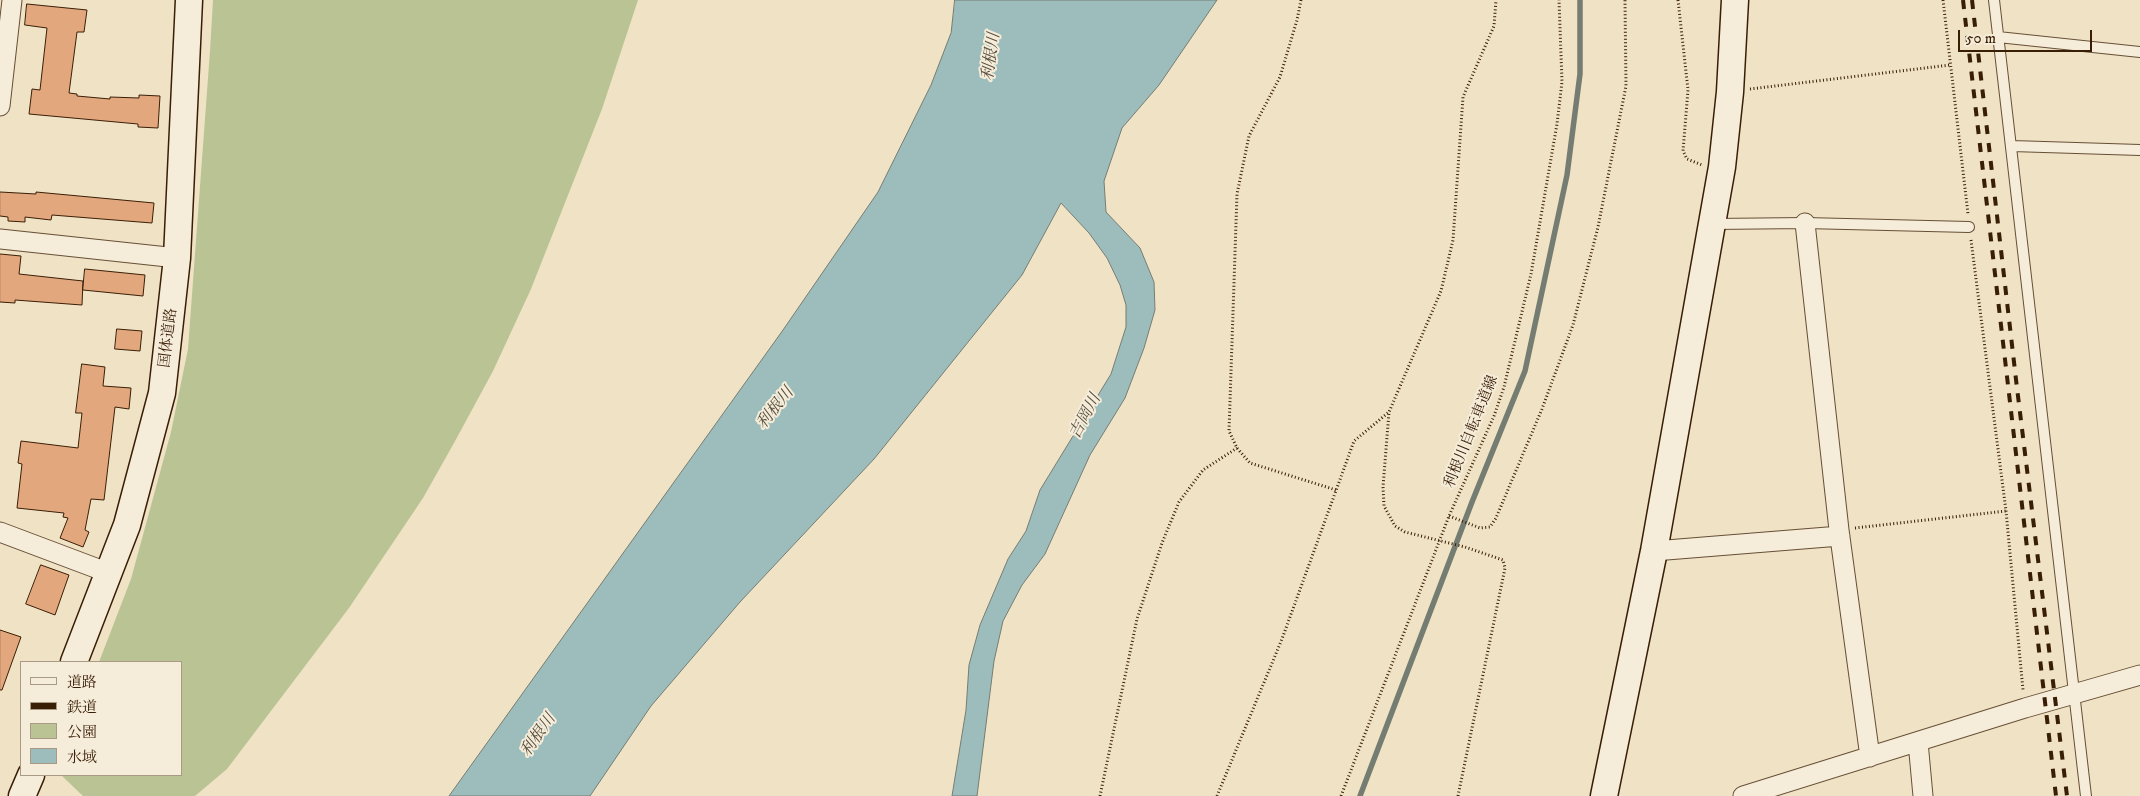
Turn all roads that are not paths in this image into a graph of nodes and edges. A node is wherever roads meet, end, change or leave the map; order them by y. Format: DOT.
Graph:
graph roads {
  1 [pos="12,0"];
  2 [pos="189,0"];
  3 [pos="1735,0"];
  4 [pos="1994,0"];
  5 [pos="1998,37"];
  6 [pos="2140,52"];
  7 [pos="0,106"];
  8 [pos="2012,146"];
  9 [pos="2140,150"];
  10 [pos="1805,222"];
  11 [pos="1710,224"];
  12 [pos="1969,227"];
  13 [pos="0,239"];
  14 [pos="177,258"];
  15 [pos="0,532"];
  16 [pos="1840,533"];
  17 [pos="1654,551"];
  18 [pos="109,573"];
  19 [pos="74,661"];
  20 [pos="2140,675"];
  21 [pos="2074,695"];
  22 [pos="1918,742"];
  23 [pos="1870,757"];
  24 [pos="30,776"];
  25 [pos="22,796"];
  26 [pos="1604,796"];
  27 [pos="1743,796"];
  28 [pos="1924,796"];
  29 [pos="2086,796"];
  1 -- 7 [label="street"];
  2 -- 14 [label="street, 国体道路"];
  3 -- 11 [label="street"];
  4 -- 5 [label="lane"];
  5 -- 6 [label="lane"];
  5 -- 8 [label="lane"];
  8 -- 9 [label="lane"];
  8 -- 21 [label="lane"];
  10 -- 11 [label="lane"];
  10 -- 12 [label="lane"];
  10 -- 16 [label="street"];
  11 -- 17 [label="street"];
  13 -- 14 [label="street"];
  14 -- 18 [label="street, 国体道路"];
  15 -- 18 [label="street"];
  16 -- 17 [label="street"];
  16 -- 23 [label="street"];
  17 -- 26 [label="street"];
  18 -- 19 [label="street, 国体道路"];
  20 -- 21 [label="street"];
  21 -- 22 [label="street"];
  21 -- 29 [label="lane"];
  22 -- 23 [label="street"];
  22 -- 28 [label="street"];
  23 -- 27 [label="street"];
  24 -- 25 [label="street"];
}
